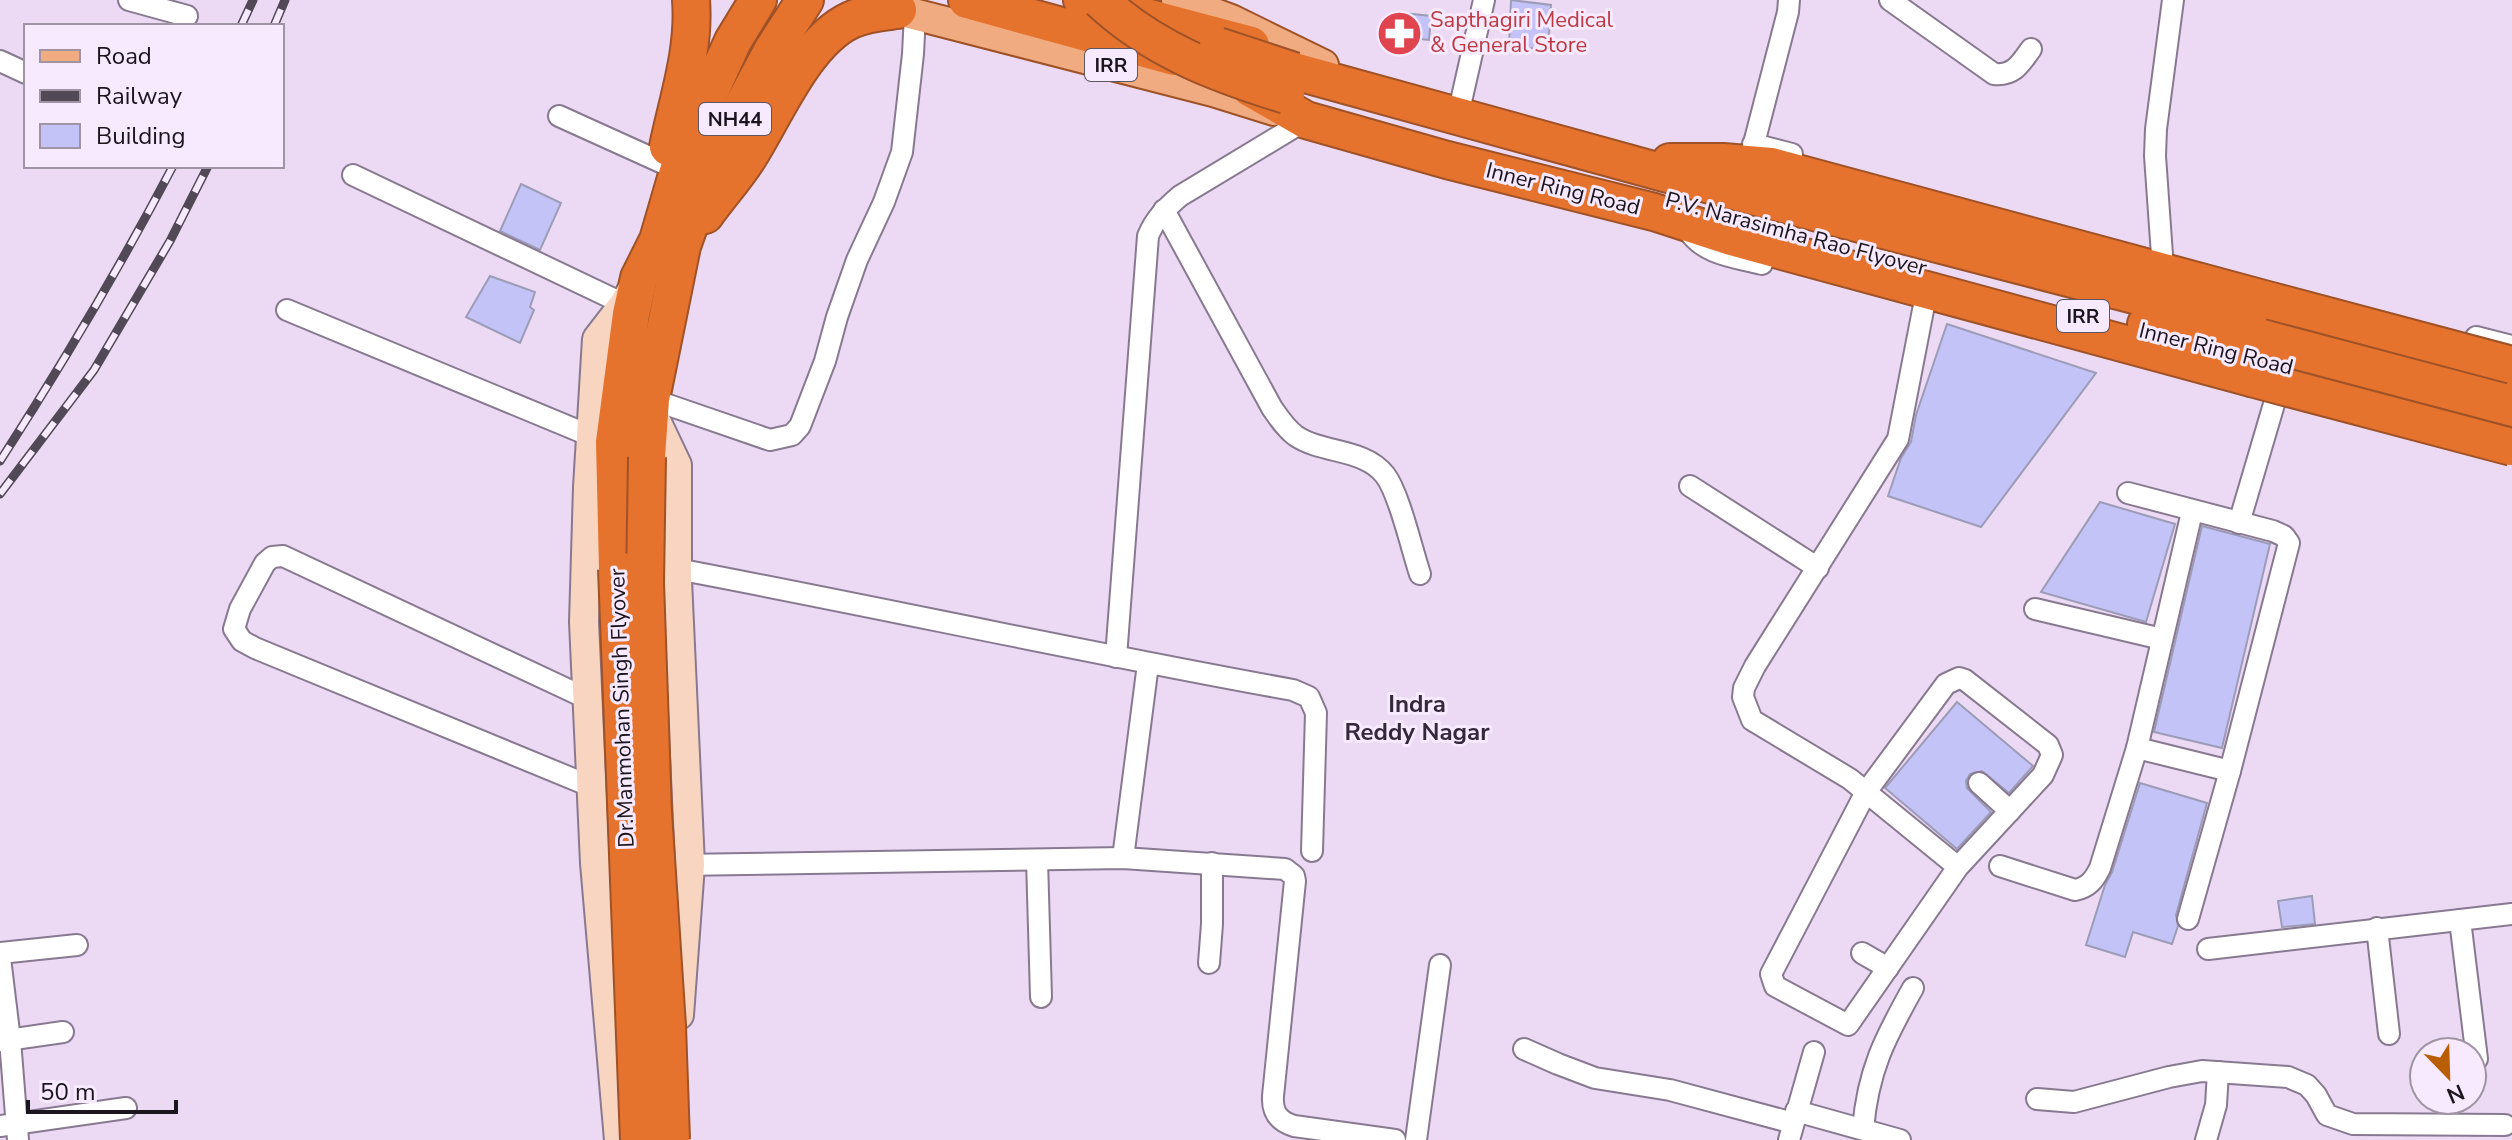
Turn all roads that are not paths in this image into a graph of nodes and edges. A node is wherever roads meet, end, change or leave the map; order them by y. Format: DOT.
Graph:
graph roads {
  1 [pos="129,0"];
  2 [pos="691,0"];
  3 [pos="758,0"];
  4 [pos="805,0"];
  5 [pos="967,0"];
  6 [pos="1082,0"];
  7 [pos="1100,0"];
  8 [pos="1137,0"];
  9 [pos="1177,0"];
  10 [pos="1484,0"];
  11 [pos="1789,0"];
  12 [pos="1890,0"];
  13 [pos="2173,0"];
  14 [pos="906,12"];
  15 [pos="187,16"];
  16 [pos="2031,49"];
  17 [pos="0,61"];
  18 [pos="1323,65"];
  19 [pos="24,72"];
  20 [pos="1460,106"];
  21 [pos="559,116"];
  22 [pos="1306,120"];
  23 [pos="1752,153"];
  24 [pos="1666,162"];
  25 [pos="665,164"];
  26 [pos="353,175"];
  27 [pos="1164,210"];
  28 [pos="1669,218"];
  29 [pos="670,243"];
  30 [pos="2162,255"];
  31 [pos="631,291"];
  32 [pos="2308,293"];
  33 [pos="1924,305"];
  34 [pos="287,310"];
  35 [pos="2299,332"];
  36 [pos="2512,346"];
  37 [pos="2512,365"];
  38 [pos="2278,379"];
  39 [pos="2512,390"];
  40 [pos="650,403"];
  41 [pos="2512,421"];
  42 [pos="591,436"];
  43 [pos="2512,447"];
  44 [pos="1690,486"];
  45 [pos="2128,493"];
  46 [pos="2192,512"];
  47 [pos="2245,524"];
  48 [pos="1818,568"];
  49 [pos="677,569"];
  50 [pos="1420,574"];
  51 [pos="2035,609"];
  52 [pos="2162,639"];
  53 [pos="1116,657"];
  54 [pos="1148,664"];
  55 [pos="588,699"];
  56 [pos="2137,748"];
  57 [pos="2230,771"];
  58 [pos="1979,783"];
  59 [pos="590,786"];
  60 [pos="1866,792"];
  61 [pos="2010,811"];
  62 [pos="1312,851"];
  63 [pos="1123,858"];
  64 [pos="1037,860"];
  65 [pos="595,863"];
  66 [pos="1212,863"];
  67 [pos="690,865"];
  68 [pos="2000,866"];
  69 [pos="1958,867"];
  70 [pos="2512,914"];
  71 [pos="2188,919"];
  72 [pos="2460,920"];
  73 [pos="2377,928"];
  74 [pos="77,945"];
  75 [pos="2208,949"];
  76 [pos="1862,953"];
  77 [pos="0,956"];
  78 [pos="1209,963"];
  79 [pos="1440,965"];
  80 [pos="1888,968"];
  81 [pos="1913,988"];
  82 [pos="1041,997"];
  83 [pos="63,1032"];
  84 [pos="2389,1034"];
  85 [pos="2474,1036"];
  86 [pos="5,1040"];
  87 [pos="1524,1049"];
  88 [pos="1814,1052"];
  89 [pos="2218,1072"];
  90 [pos="2037,1099"];
  91 [pos="126,1108"];
  92 [pos="2508,1123"];
  93 [pos="1793,1124"];
  94 [pos="1863,1129"];
  95 [pos="12,1130"];
  96 [pos="619,1140"];
  97 [pos="639,1140"];
  98 [pos="671,1140"];
  99 [pos="685,1140"];
  100 [pos="1390,1140"];
  101 [pos="1416,1140"];
  102 [pos="1900,1140"];
  103 [pos="2206,1140"];
  104 [pos="2487,1140"];
  1 -- 15 [label="street"];
  2 -- 25 [label="highway"];
  3 -- 29 [label="highway, NH44"];
  4 -- 29 [label="highway, NH44"];
  5 -- 22 [label="highway, IRR"];
  6 -- 18 [label="highway, IRR"];
  7 -- 41 [label="highway, P.V. Narasimha Rao Flyover, bridge"];
  8 -- 39 [label="highway, P.V. Narasimha Rao Flyover, bridge"];
  9 -- 18 [label="main road, Inner Ring Road / IRR"];
  10 -- 20 [label="street"];
  11 -- 23 [label="street"];
  12 -- 16 [label="street"];
  13 -- 30 [label="street"];
  14 -- 22 [label="main road, Inner Ring Road / IRR"];
  14 -- 29 [label="highway"];
  14 -- 40 [label="street"];
  17 -- 19 [label="street"];
  18 -- 20 [label="highway, Inner Ring Road / IRR"];
  20 -- 24 [label="highway, Inner Ring Road / IRR"];
  21 -- 25 [label="street"];
  22 -- 27 [label="street"];
  22 -- 28 [label="highway, Inner Ring Road / IRR"];
  23 -- 24 [label="highway"];
  23 -- 30 [label="street"];
  23 -- 37 [label="highway, bridge"];
  24 -- 35 [label="main road, Inner Ring Road / IRR"];
  25 -- 29 [label="highway"];
  26 -- 31 [label="street"];
  27 -- 50 [label="street"];
  27 -- 53 [label="street"];
  28 -- 33 [label="street, Inner Ring Road"];
  28 -- 38 [label="highway"];
  29 -- 31 [label="highway, NH44"];
  29 -- 40 [label="highway, NH44"];
  30 -- 32 [label="street"];
  31 -- 42 [label="street, NH44"];
  31 -- 97 [label="highway, Dr.Manmohan Singh Flyover / NH44, bridge"];
  32 -- 35 [label="street"];
  32 -- 36 [label="street"];
  33 -- 38 [label="street, Inner Ring Road"];
  33 -- 48 [label="street"];
  34 -- 42 [label="street"];
  35 -- 39 [label="main road, Inner Ring Road / IRR"];
  38 -- 41 [label="main road, Inner Ring Road"];
  38 -- 43 [label="highway, bridge"];
  38 -- 47 [label="street"];
  38 -- 47 [label="street"];
  40 -- 49 [label="street"];
  40 -- 98 [label="highway, Dr.Manmohan Singh Flyover / NH44, bridge"];
  42 -- 55 [label="street, NH44"];
  44 -- 48 [label="street"];
  45 -- 46 [label="street"];
  46 -- 47 [label="street"];
  46 -- 52 [label="street"];
  47 -- 57 [label="street"];
  48 -- 60 [label="street"];
  49 -- 53 [label="street"];
  49 -- 67 [label="street"];
  51 -- 52 [label="street"];
  52 -- 56 [label="street"];
  53 -- 54 [label="street"];
  54 -- 62 [label="street"];
  54 -- 63 [label="street"];
  55 -- 59 [label="street, NH44"];
  55 -- 59 [label="street"];
  56 -- 57 [label="street"];
  56 -- 68 [label="street"];
  57 -- 71 [label="street"];
  58 -- 61 [label="street"];
  59 -- 65 [label="street, NH44"];
  60 -- 61 [label="street"];
  60 -- 69 [label="street"];
  60 -- 80 [label="street"];
  61 -- 69 [label="street"];
  63 -- 64 [label="street"];
  63 -- 66 [label="street"];
  64 -- 67 [label="street"];
  64 -- 82 [label="street"];
  65 -- 67 [label="street"];
  65 -- 96 [label="street, NH44"];
  66 -- 78 [label="street"];
  66 -- 100 [label="street"];
  67 -- 99 [label="street"];
  69 -- 80 [label="street"];
  70 -- 72 [label="street"];
  72 -- 73 [label="street"];
  72 -- 85 [label="street"];
  73 -- 75 [label="street"];
  73 -- 84 [label="street"];
  74 -- 77 [label="street"];
  76 -- 80 [label="street"];
  77 -- 86 [label="street"];
  79 -- 101 [label="street"];
  81 -- 94 [label="street"];
  83 -- 86 [label="street"];
  86 -- 95 [label="street"];
  87 -- 93 [label="street"];
  88 -- 93 [label="street"];
  89 -- 90 [label="street"];
  89 -- 92 [label="street"];
  89 -- 103 [label="street"];
  91 -- 95 [label="street"];
  92 -- 104 [label="street"];
  93 -- 94 [label="street"];
  94 -- 102 [label="street"];
}
